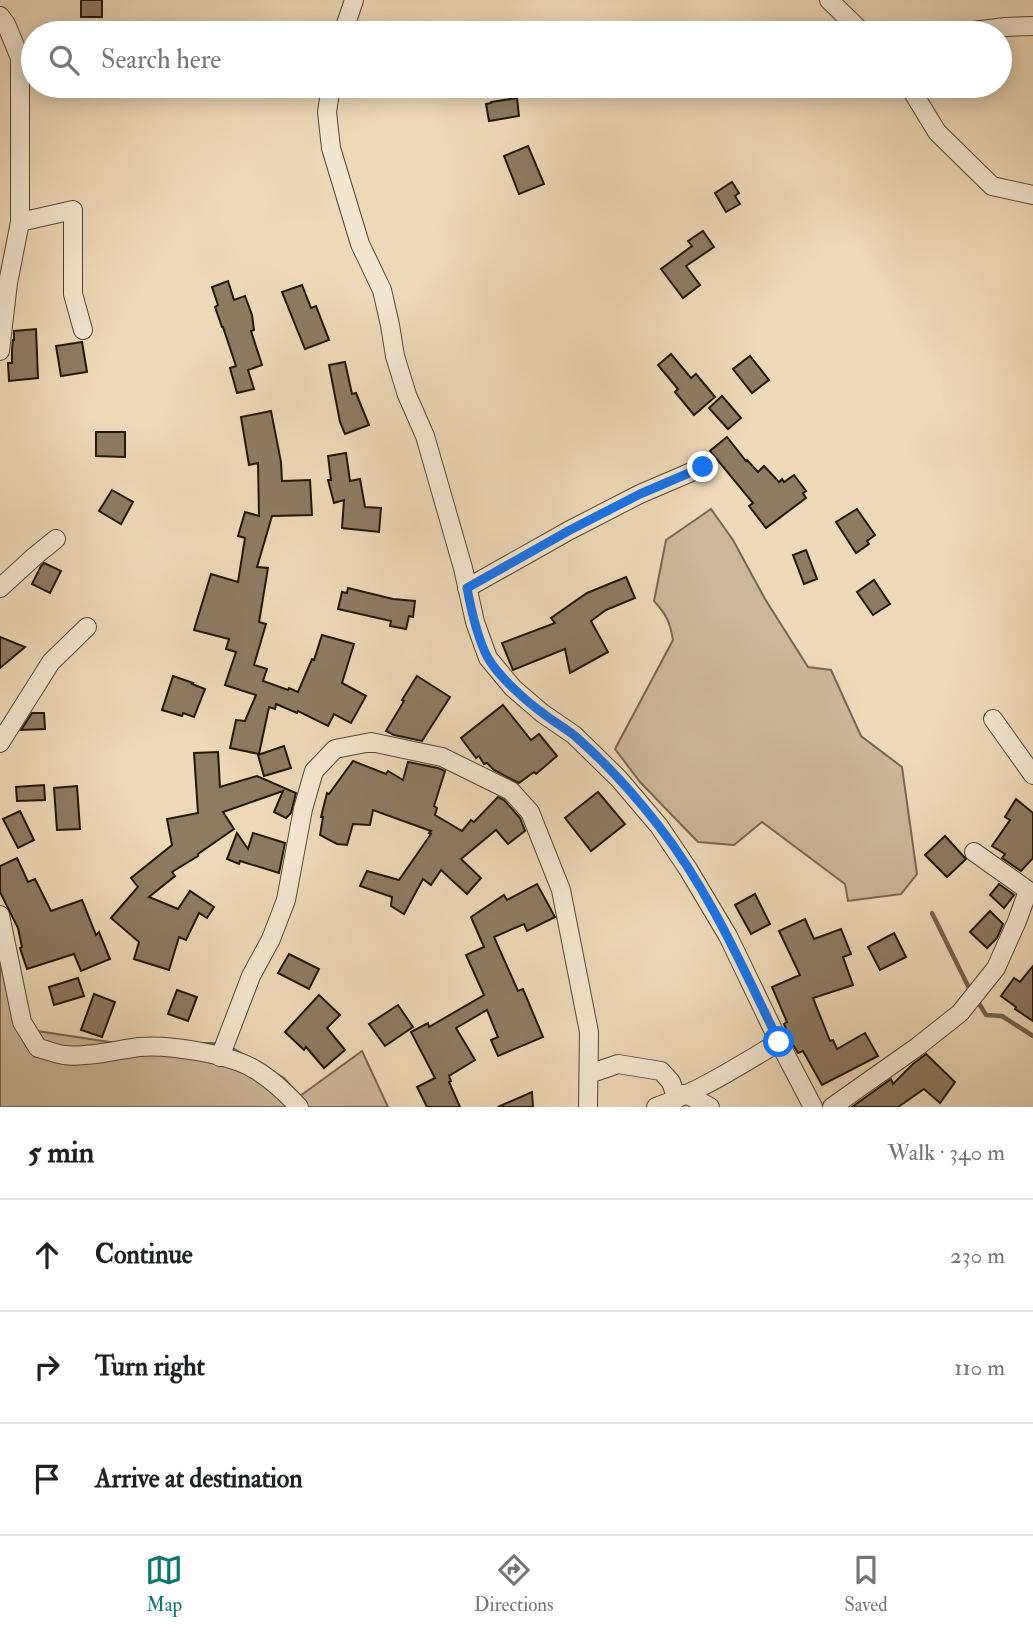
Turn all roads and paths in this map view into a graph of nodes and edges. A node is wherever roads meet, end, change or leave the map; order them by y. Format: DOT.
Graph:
graph roads {
  1 [pos="354,0"];
  2 [pos="830,0"];
  3 [pos="0,16"];
  4 [pos="347,21"];
  5 [pos="851,21"];
  6 [pos="1033,26"];
  7 [pos="1012,27"];
  8 [pos="329,98"];
  9 [pos="916,98"];
  10 [pos="1033,195"];
  11 [pos="20,222"];
  12 [pos="82,330"];
  13 [pos="0,351"];
  14 [pos="703,467"];
  15 [pos="56,539"];
  16 [pos="0,588"];
  17 [pos="467,588"];
  18 [pos="87,627"];
  19 [pos="993,719"];
  20 [pos="0,743"];
  21 [pos="1033,775"];
  22 [pos="974,852"];
  23 [pos="1030,892"];
  24 [pos="0,915"];
  25 [pos="4,960"];
  26 [pos="779,1042"];
  27 [pos="220,1057"];
  28 [pos="589,1074"];
  29 [pos="686,1094"];
  30 [pos="299,1107"];
  31 [pos="588,1107"];
  32 [pos="656,1107"];
  33 [pos="710,1107"];
  34 [pos="813,1107"];
  35 [pos="832,1107"];
  1 -- 4 [label="street"];
  2 -- 5 [label="street"];
  3 -- 11 [label="street"];
  6 -- 7 [label="street"];
  8 -- 17 [label="street"];
  9 -- 10 [label="street"];
  11 -- 12 [label="street"];
  11 -- 13 [label="street"];
  14 -- 17 [label="street"];
  15 -- 16 [label="street"];
  17 -- 26 [label="street"];
  18 -- 20 [label="street"];
  19 -- 21 [label="street"];
  22 -- 23 [label="street"];
  23 -- 35 [label="street"];
  24 -- 25 [label="street"];
  25 -- 27 [label="street"];
  26 -- 29 [label="street"];
  26 -- 34 [label="street"];
  27 -- 28 [label="street"];
  27 -- 30 [label="street"];
  28 -- 29 [label="street"];
  28 -- 31 [label="street"];
  29 -- 32 [label="street"];
  29 -- 33 [label="street"];
}
